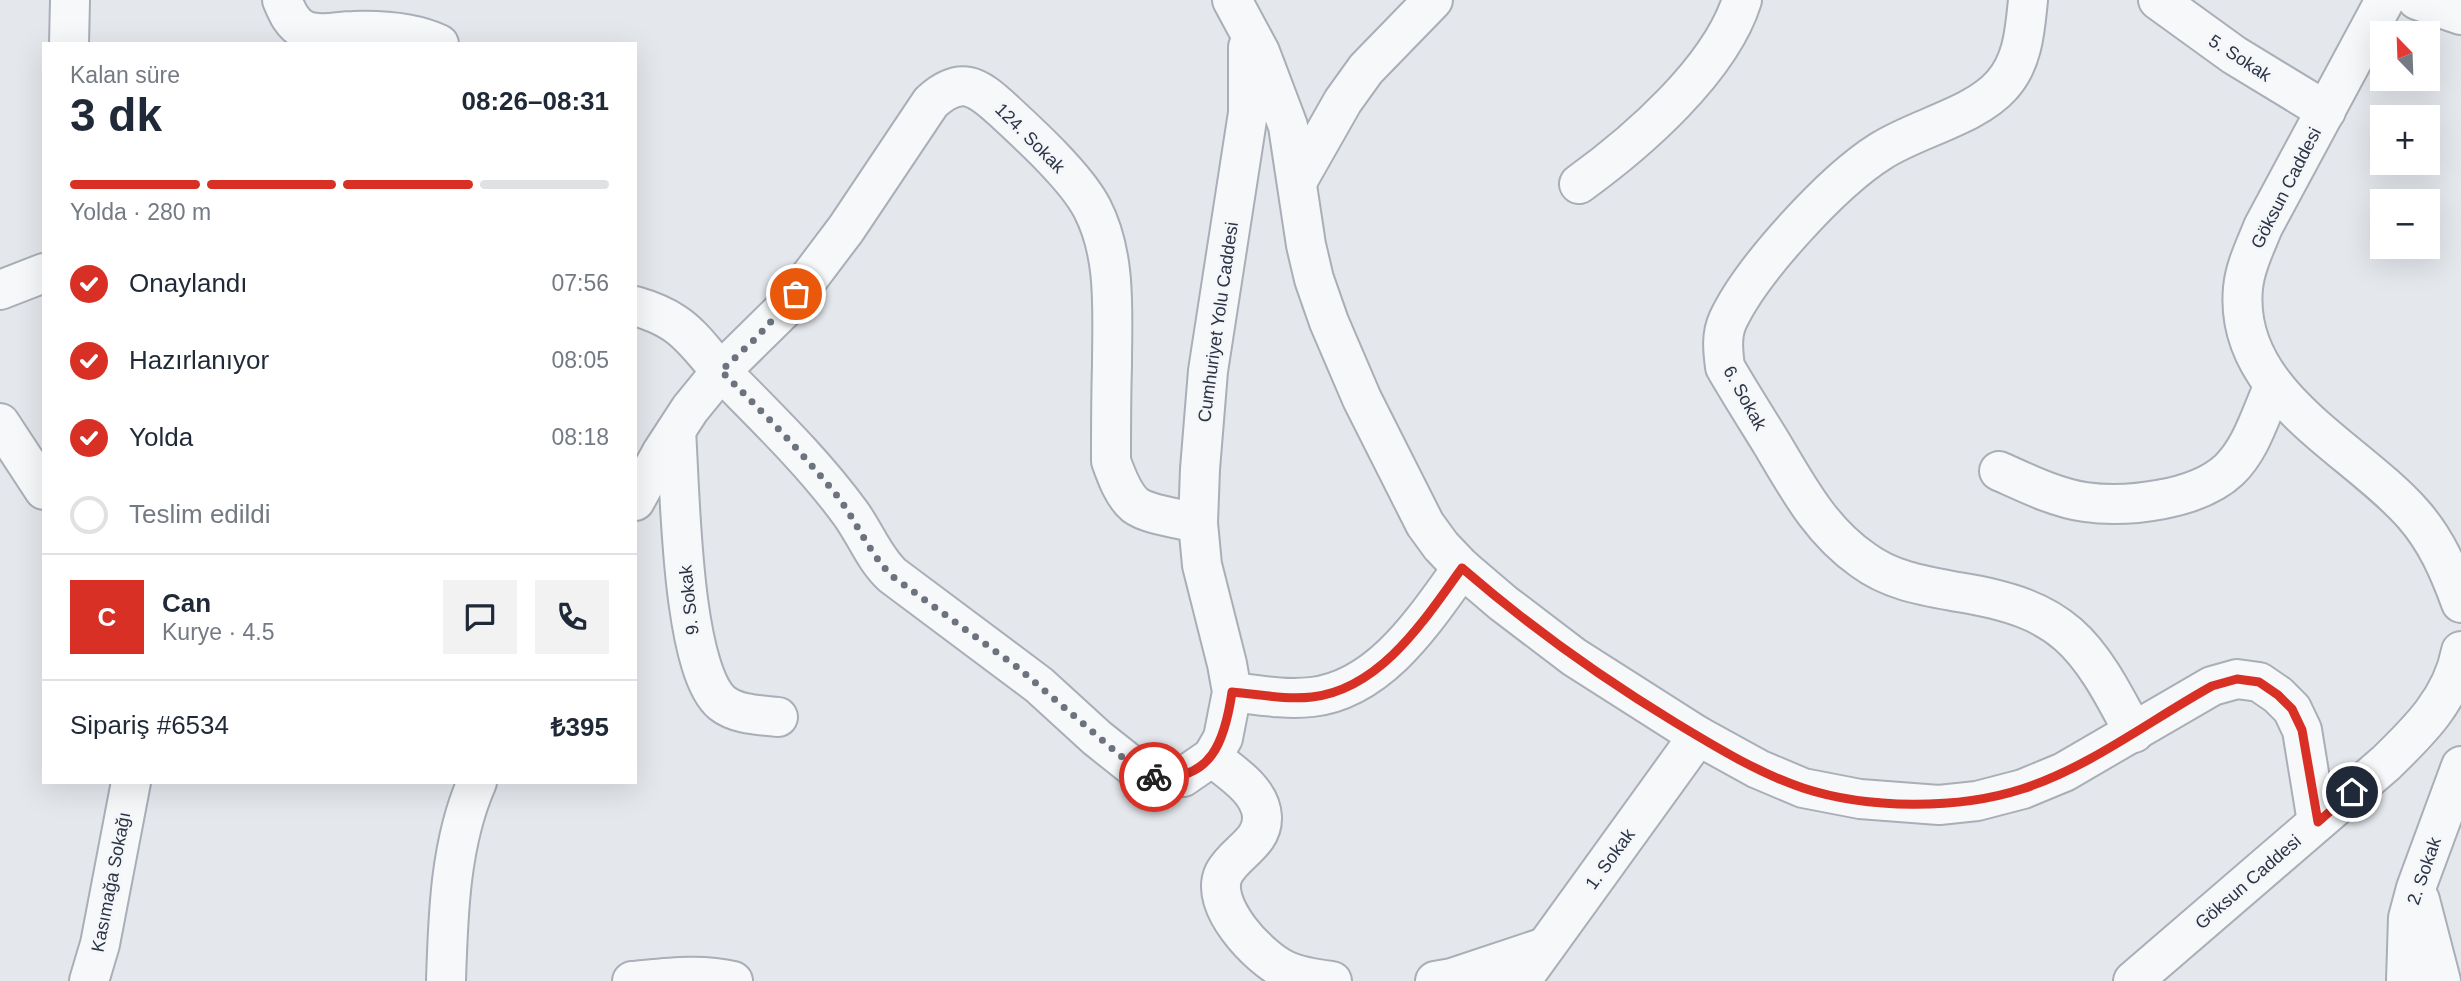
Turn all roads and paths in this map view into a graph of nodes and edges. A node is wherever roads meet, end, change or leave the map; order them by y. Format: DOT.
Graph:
graph roads {
  1 [pos="70,0"];
  2 [pos="282,0"];
  3 [pos="1433,0"];
  4 [pos="1742,0"];
  5 [pos="2028,0"];
  6 [pos="2158,0"];
  7 [pos="2385,0"];
  8 [pos="2417,0"];
  9 [pos="1240,14"];
  10 [pos="2461,15"];
  11 [pos="69,42"];
  12 [pos="432,42"];
  13 [pos="2326,111"];
  14 [pos="1297,182"];
  15 [pos="1579,184"];
  16 [pos="42,274"];
  17 [pos="0,290"];
  18 [pos="637,307"];
  19 [pos="721,371"];
  20 [pos="2274,385"];
  21 [pos="0,423"];
  22 [pos="676,431"];
  23 [pos="1999,471"];
  24 [pos="42,487"];
  25 [pos="637,498"];
  26 [pos="1198,523"];
  27 [pos="1462,568"];
  28 [pos="2461,603"];
  29 [pos="2461,651"];
  30 [pos="1232,692"];
  31 [pos="778,717"];
  32 [pos="2134,733"];
  33 [pos="1698,736"];
  34 [pos="1212,757"];
  35 [pos="2461,766"];
  36 [pos="131,784"];
  37 [pos="476,784"];
  38 [pos="2318,822"];
  39 [pos="2416,888"];
  40 [pos="1545,947"];
  41 [pos="89,981"];
  42 [pos="446,981"];
  43 [pos="632,981"];
  44 [pos="733,981"];
  45 [pos="1332,981"];
  46 [pos="1435,981"];
  47 [pos="1521,981"];
  48 [pos="2133,981"];
  49 [pos="2406,981"];
  50 [pos="2441,981"];
  1 -- 11 [label="street"];
  2 -- 12 [label="street"];
  3 -- 14 [label="street"];
  4 -- 15 [label="street"];
  5 -- 32 [label="street, 6. Sokak"];
  6 -- 13 [label="street, 5. Sokak"];
  7 -- 13 [label="street, Göksun Caddesi"];
  8 -- 10 [label="street"];
  9 -- 14 [label="street"];
  9 -- 26 [label="street, Cumhuriyet Yolu Caddesi"];
  13 -- 20 [label="street, Göksun Caddesi"];
  14 -- 27 [label="street"];
  16 -- 17 [label="street"];
  18 -- 19 [label="street"];
  19 -- 22 [label="street"];
  19 -- 26 [label="street, 124. Sokak"];
  19 -- 34 [label="street"];
  20 -- 23 [label="street"];
  20 -- 28 [label="street, Göksun Caddesi"];
  21 -- 24 [label="street"];
  22 -- 25 [label="street"];
  22 -- 31 [label="street, 9. Sokak"];
  26 -- 30 [label="street, Cumhuriyet Yolu Caddesi"];
  27 -- 30 [label="street"];
  27 -- 33 [label="street"];
  29 -- 38 [label="street, Göksun Caddesi"];
  30 -- 34 [label="street, Cumhuriyet Yolu Caddesi"];
  32 -- 33 [label="street"];
  32 -- 38 [label="street"];
  33 -- 40 [label="street, 1. Sokak"];
  34 -- 45 [label="street"];
  35 -- 39 [label="street, 2. Sokak"];
  36 -- 41 [label="street, Kasımağa Sokağı"];
  37 -- 42 [label="street"];
  38 -- 48 [label="street, Göksun Caddesi"];
  39 -- 49 [label="street, 2. Sokak"];
  39 -- 50 [label="street"];
  40 -- 46 [label="street"];
  40 -- 47 [label="street, 1. Sokak"];
  43 -- 44 [label="street"];
}
